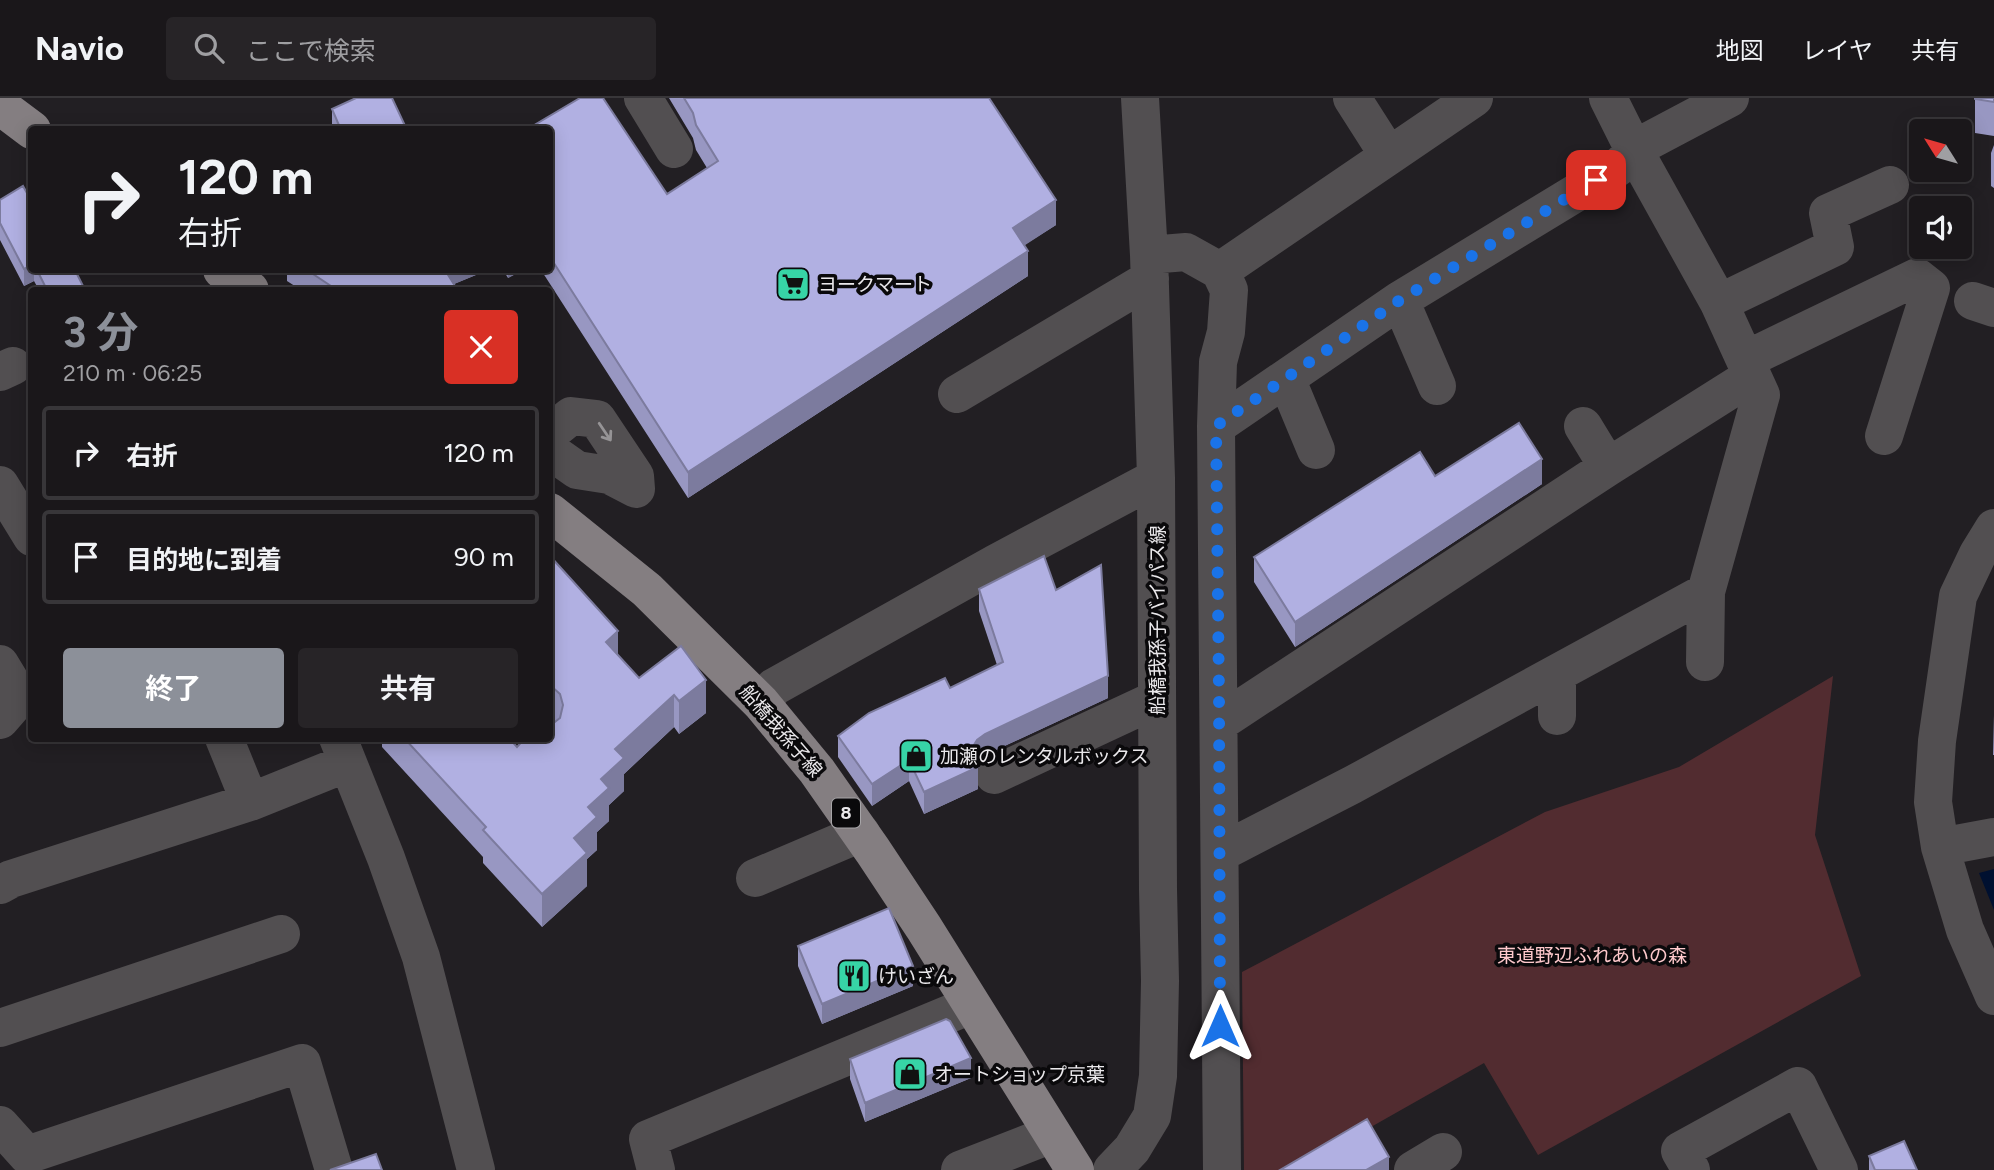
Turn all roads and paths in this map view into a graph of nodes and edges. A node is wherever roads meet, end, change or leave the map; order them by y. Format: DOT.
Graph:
graph roads {
  1 [pos="643,98"];
  2 [pos="1140,98"];
  3 [pos="1352,98"];
  4 [pos="1475,98"];
  5 [pos="1608,98"];
  6 [pos="1730,98"];
  7 [pos="0,106"];
  8 [pos="28,127"];
  9 [pos="674,149"];
  10 [pos="1635,152"];
  11 [pos="1388,156"];
  12 [pos="1890,185"];
  13 [pos="1149,267"];
  14 [pos="1220,271"];
  15 [pos="226,273"];
  16 [pos="246,287"];
  17 [pos="1400,300"];
  18 [pos="1719,303"];
  19 [pos="1748,368"];
  20 [pos="1286,378"];
  21 [pos="1437,386"];
  22 [pos="957,394"];
  23 [pos="1216,426"];
  24 [pos="1583,426"];
  25 [pos="553,431"];
  26 [pos="1884,436"];
  27 [pos="1316,450"];
  28 [pos="553,453"];
  29 [pos="1608,467"];
  30 [pos="1156,478"];
  31 [pos="0,485"];
  32 [pos="553,519"];
  33 [pos="28,530"];
  34 [pos="1989,548"];
  35 [pos="1706,592"];
  36 [pos="1705,662"];
  37 [pos="0,664"];
  38 [pos="1557,673"];
  39 [pos="1157,699"];
  40 [pos="17,702"];
  41 [pos="761,703"];
  42 [pos="1557,716"];
  43 [pos="1220,722"];
  44 [pos="226,742"];
  45 [pos="343,751"];
  46 [pos="994,775"];
  47 [pos="250,802"];
  48 [pos="861,833"];
  49 [pos="1994,837"];
  50 [pos="1940,847"];
  51 [pos="1220,853"];
  52 [pos="755,878"];
  53 [pos="0,885"];
  54 [pos="281,934"];
  55 [pos="1994,996"];
  56 [pos="971,1005"];
  57 [pos="0,1028"];
  58 [pos="0,1125"];
  59 [pos="1052,1134"];
  60 [pos="652,1154"];
  61 [pos="334,1170"];
  62 [pos="476,1170"];
  63 [pos="960,1170"];
  64 [pos="1075,1170"];
  65 [pos="1112,1170"];
  66 [pos="1222,1170"];
  67 [pos="1691,1170"];
  68 [pos="1839,1170"];
  1 -- 9 [label="street"];
  2 -- 13 [label="street, 船橋我孫子バイパス線"];
  3 -- 11 [label="street"];
  4 -- 11 [label="street"];
  5 -- 10 [label="street"];
  6 -- 10 [label="street"];
  7 -- 8 [label="main road"];
  10 -- 17 [label="street"];
  10 -- 18 [label="street"];
  11 -- 14 [label="street"];
  12 -- 18 [label="street"];
  13 -- 14 [label="street"];
  13 -- 22 [label="street"];
  13 -- 30 [label="street, 船橋我孫子バイパス線"];
  14 -- 23 [label="street"];
  15 -- 16 [label="main road"];
  17 -- 20 [label="street"];
  17 -- 21 [label="street"];
  18 -- 19 [label="street"];
  19 -- 26 [label="street"];
  19 -- 29 [label="street"];
  19 -- 35 [label="street"];
  20 -- 23 [label="street"];
  20 -- 27 [label="street"];
  23 -- 43 [label="street"];
  24 -- 29 [label="street"];
  25 -- 28 [label="street, one-way"];
  29 -- 43 [label="street"];
  30 -- 39 [label="street, 船橋我孫子バイパス線"];
  30 -- 41 [label="street"];
  31 -- 33 [label="street"];
  32 -- 41 [label="main road, 船橋我孫子線 / 8"];
  34 -- 50 [label="street"];
  35 -- 36 [label="street"];
  35 -- 38 [label="street"];
  37 -- 40 [label="street"];
  38 -- 42 [label="street"];
  38 -- 51 [label="street"];
  39 -- 46 [label="street"];
  39 -- 65 [label="street, 船橋我孫子バイパス線"];
  41 -- 48 [label="main road, 船橋我孫子線 / 8"];
  43 -- 51 [label="street"];
  44 -- 47 [label="street"];
  45 -- 47 [label="street"];
  45 -- 62 [label="street"];
  47 -- 53 [label="street"];
  48 -- 52 [label="street"];
  48 -- 56 [label="main road, 船橋我孫子線 / 8"];
  49 -- 50 [label="street"];
  50 -- 55 [label="street"];
  51 -- 66 [label="street"];
  54 -- 57 [label="street"];
  56 -- 59 [label="main road, 船橋我孫子線 / 8"];
  56 -- 60 [label="street"];
  58 -- 61 [label="street"];
  59 -- 63 [label="street"];
  59 -- 64 [label="main road, 船橋我孫子線 / 8"];
  67 -- 68 [label="street"];
}
